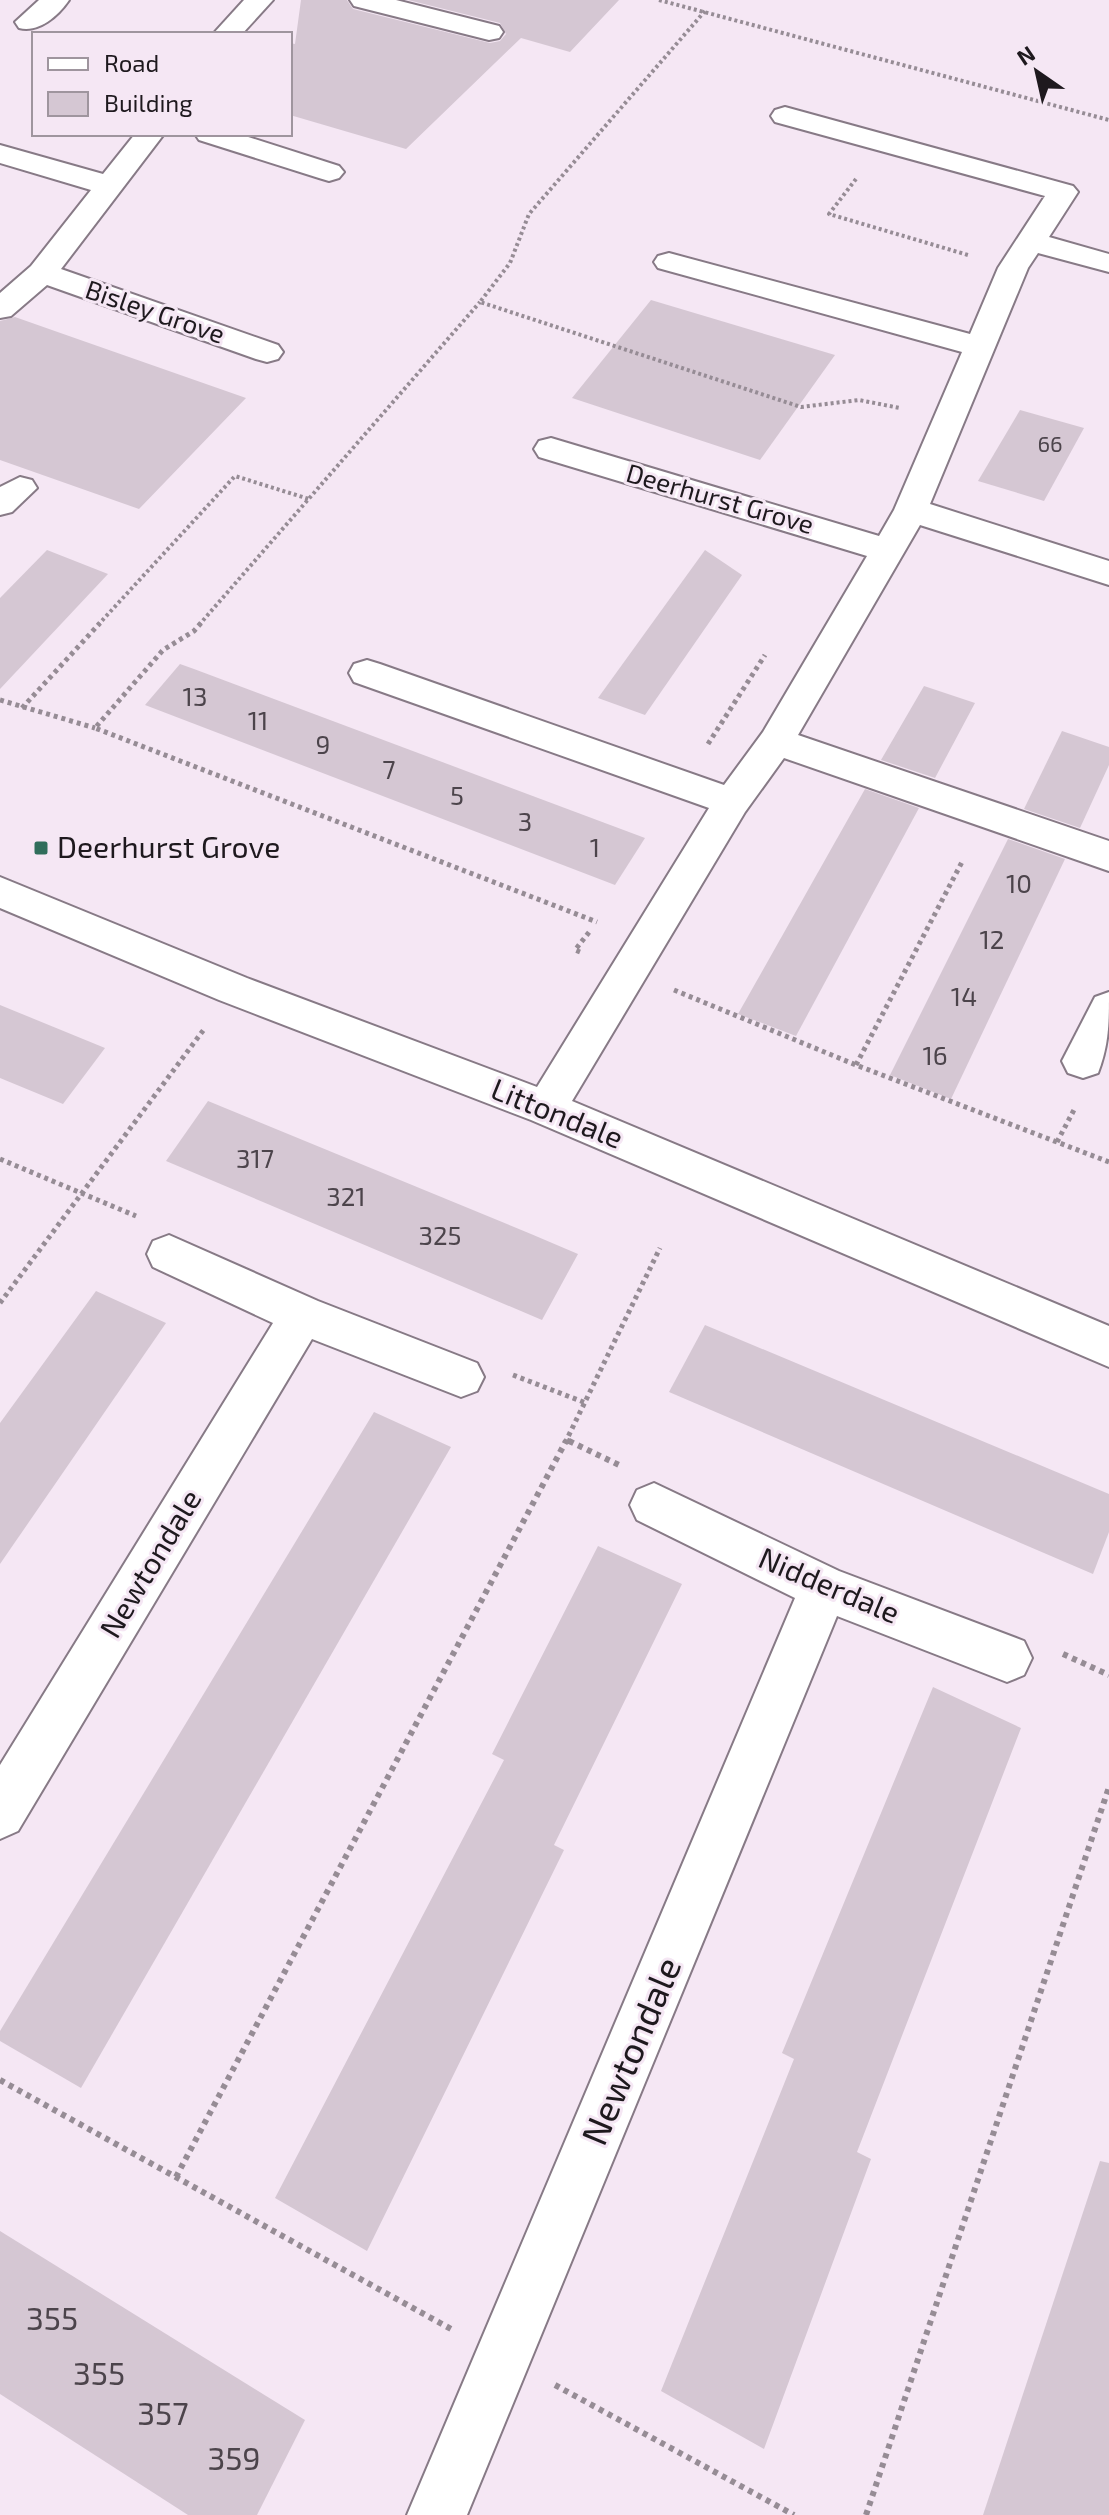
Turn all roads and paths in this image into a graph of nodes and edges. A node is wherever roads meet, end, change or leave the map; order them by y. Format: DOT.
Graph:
graph roads {
  1 [pos="55,0"];
  2 [pos="259,0"];
  3 [pos="364,0"];
  4 [pos="659,0"];
  5 [pos="705,11"];
  6 [pos="29,22"];
  7 [pos="229,32"];
  8 [pos="489,32"];
  9 [pos="785,116"];
  10 [pos="1109,120"];
  11 [pos="148,136"];
  12 [pos="218,136"];
  13 [pos="883,143"];
  14 [pos="0,154"];
  15 [pos="108,185"];
  16 [pos="304,197"];
  17 [pos="1033,242"];
  18 [pos="970,256"];
  19 [pos="669,262"];
  20 [pos="1109,263"];
  21 [pos="42,273"];
  22 [pos="0,309"];
  23 [pos="978,346"];
  24 [pos="268,354"];
  25 [pos="895,421"];
  26 [pos="551,449"];
  27 [pos="309,499"];
  28 [pos="911,510"];
  29 [pos="888,550"];
  30 [pos="1109,573"];
  31 [pos="766,653"];
  32 [pos="367,673"];
  33 [pos="0,700"];
  34 [pos="22,708"];
  35 [pos="95,728"];
  36 [pos="776,741"];
  37 [pos="681,785"];
  38 [pos="732,802"];
  39 [pos="1109,856"];
  40 [pos="962,862"];
  41 [pos="0,892"];
  42 [pos="595,924"];
  43 [pos="629,971"];
  44 [pos="233,989"];
  45 [pos="1109,1008"];
  46 [pos="1083,1061"];
  47 [pos="856,1065"];
  48 [pos="546,1108"];
  49 [pos="0,1159"];
  50 [pos="1109,1162"];
  51 [pos="83,1194"];
  52 [pos="660,1248"];
  53 [pos="169,1254"];
  54 [pos="0,1303"];
  55 [pos="302,1315"];
  56 [pos="1109,1347"];
  57 [pos="461,1377"];
  58 [pos="586,1403"];
  59 [pos="654,1505"];
  60 [pos="824,1588"];
  61 [pos="1007,1658"];
  62 [pos="1109,1787"];
  63 [pos="0,1813"];
  64 [pos="0,2080"];
  65 [pos="176,2177"];
  66 [pos="503,2357"];
  67 [pos="437,2515"];
  68 [pos="794,2515"];
  69 [pos="866,2515"];
  1 -- 6 [label="street"];
  2 -- 7 [label="street"];
  3 -- 8 [label="street"];
  4 -- 5 [label="path"];
  5 -- 10 [label="path"];
  5 -- 25 [label="path"];
  9 -- 13 [label="street"];
  11 -- 15 [label="street, Bisley Grove"];
  12 -- 16 [label="street"];
  13 -- 17 [label="street"];
  13 -- 18 [label="path"];
  14 -- 15 [label="street"];
  15 -- 21 [label="street, Bisley Grove"];
  17 -- 20 [label="street"];
  17 -- 23 [label="street"];
  19 -- 23 [label="street"];
  21 -- 22 [label="street, Bisley Grove"];
  21 -- 24 [label="street, Bisley Grove"];
  23 -- 28 [label="street"];
  26 -- 29 [label="street, Deerhurst Grove"];
  27 -- 34 [label="path"];
  28 -- 29 [label="street"];
  28 -- 30 [label="street"];
  29 -- 36 [label="street"];
  31 -- 37 [label="path"];
  32 -- 37 [label="street"];
  33 -- 34 [label="path"];
  34 -- 35 [label="path"];
  36 -- 38 [label="street"];
  36 -- 39 [label="street"];
  37 -- 38 [label="street"];
  38 -- 43 [label="street"];
  40 -- 47 [label="path"];
  41 -- 44 [label="street, Littondale"];
  42 -- 43 [label="path"];
  43 -- 47 [label="path"];
  43 -- 48 [label="street"];
  44 -- 48 [label="street, Littondale"];
  44 -- 51 [label="path"];
  45 -- 46 [label="street"];
  47 -- 50 [label="path"];
  48 -- 56 [label="street, Littondale"];
  49 -- 51 [label="path"];
  51 -- 53 [label="path"];
  51 -- 54 [label="path"];
  52 -- 58 [label="path"];
  53 -- 55 [label="street"];
  55 -- 57 [label="street"];
  55 -- 63 [label="street, Newtondale"];
  57 -- 58 [label="path"];
  58 -- 65 [label="path"];
  59 -- 60 [label="street, Nidderdale"];
  60 -- 61 [label="street, Nidderdale"];
  60 -- 66 [label="street, Newtondale"];
  62 -- 69 [label="path"];
  64 -- 65 [label="path"];
  65 -- 66 [label="path"];
  66 -- 67 [label="street, Newtondale"];
  66 -- 68 [label="path"];
}
